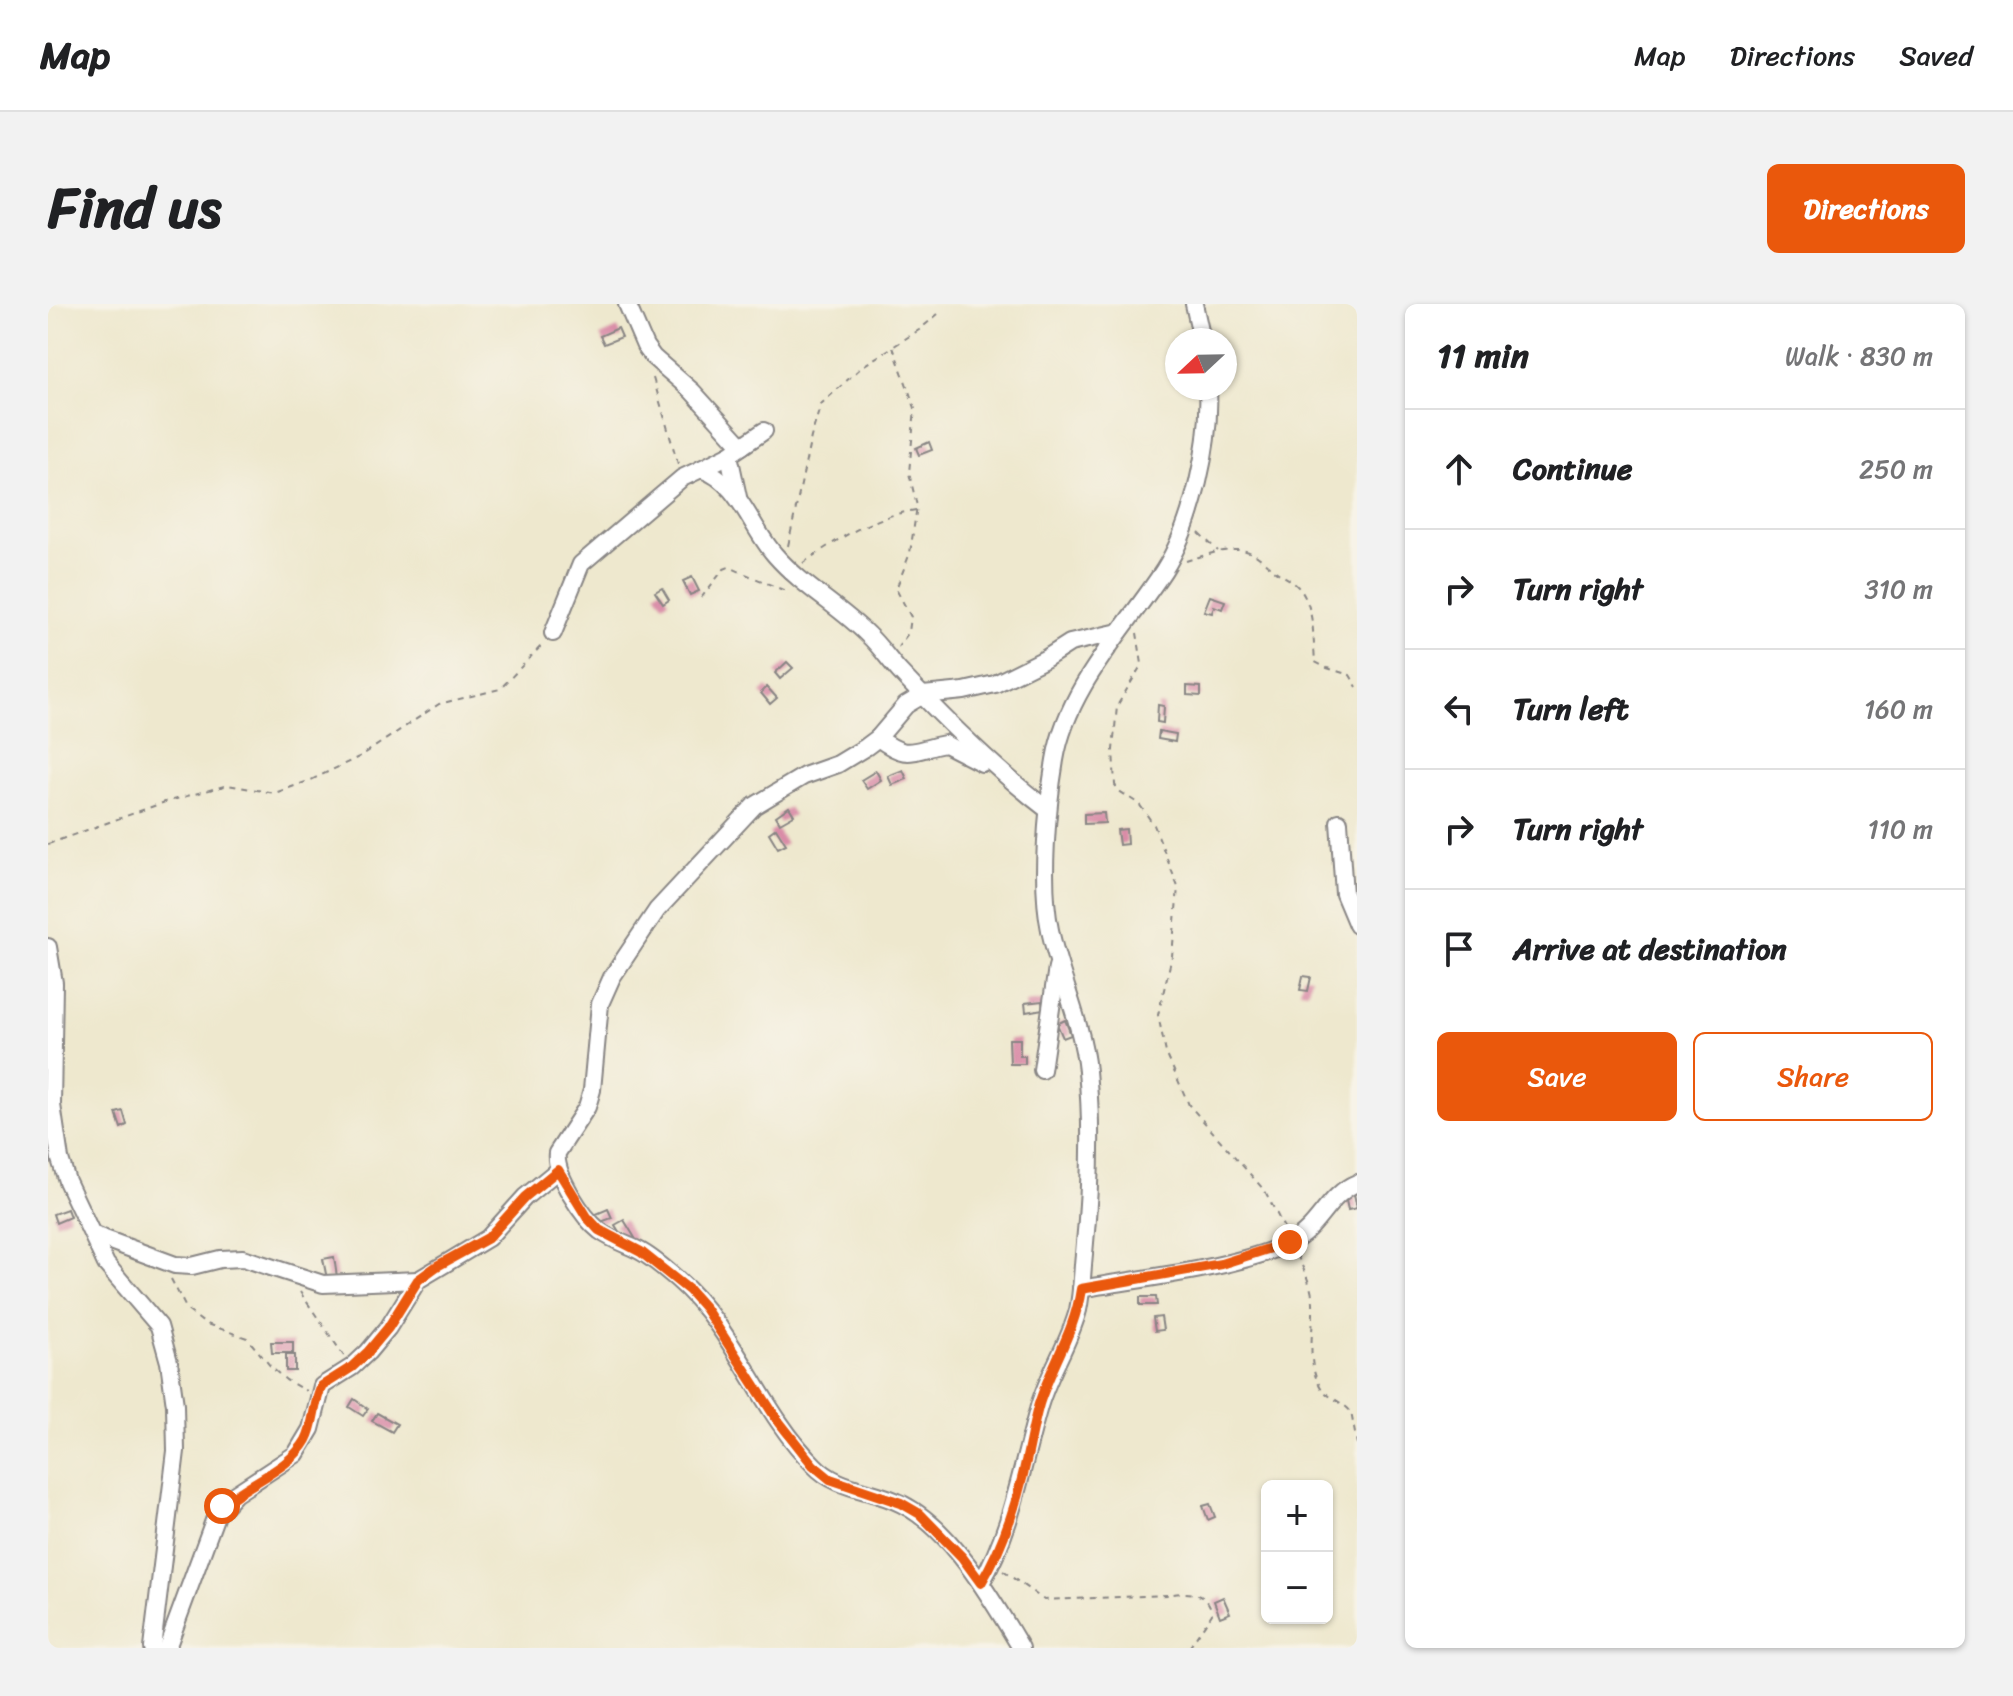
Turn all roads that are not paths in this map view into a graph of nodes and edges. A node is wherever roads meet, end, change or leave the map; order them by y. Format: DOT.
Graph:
graph roads {
  1 [pos="627,304"];
  2 [pos="1194,304"];
  3 [pos="1199,328"];
  4 [pos="1208,400"];
  5 [pos="764,431"];
  6 [pos="735,450"];
  7 [pos="701,469"];
  8 [pos="741,502"];
  9 [pos="1119,632"];
  10 [pos="553,633"];
  11 [pos="923,695"];
  12 [pos="878,738"];
  13 [pos="1007,779"];
  14 [pos="1048,810"];
  15 [pos="1339,822"];
  16 [pos="1357,925"];
  17 [pos="48,947"];
  18 [pos="1058,958"];
  19 [pos="50,1049"];
  20 [pos="1042,1070"];
  21 [pos="558,1170"];
  22 [pos="1357,1183"];
  23 [pos="94,1235"];
  24 [pos="418,1280"];
  25 [pos="1081,1289"];
  26 [pos="981,1583"];
  27 [pos="152,1648"];
  28 [pos="167,1648"];
  29 [pos="1021,1648"];
  1 -- 6 [label="street"];
  2 -- 3 [label="street"];
  4 -- 9 [label="street"];
  5 -- 6 [label="street"];
  6 -- 7 [label="street"];
  6 -- 8 [label="street"];
  7 -- 8 [label="street"];
  7 -- 10 [label="street"];
  8 -- 11 [label="street"];
  9 -- 11 [label="street"];
  9 -- 14 [label="street"];
  11 -- 12 [label="street"];
  11 -- 13 [label="street"];
  12 -- 13 [label="street"];
  12 -- 21 [label="street"];
  13 -- 14 [label="street"];
  14 -- 18 [label="street"];
  15 -- 16 [label="street"];
  17 -- 19 [label="street"];
  18 -- 20 [label="street"];
  18 -- 25 [label="street"];
  19 -- 23 [label="street"];
  21 -- 24 [label="street"];
  21 -- 26 [label="street"];
  22 -- 25 [label="street"];
  23 -- 24 [label="street"];
  23 -- 27 [label="street"];
  24 -- 28 [label="street"];
  25 -- 26 [label="street"];
  26 -- 29 [label="street"];
}
